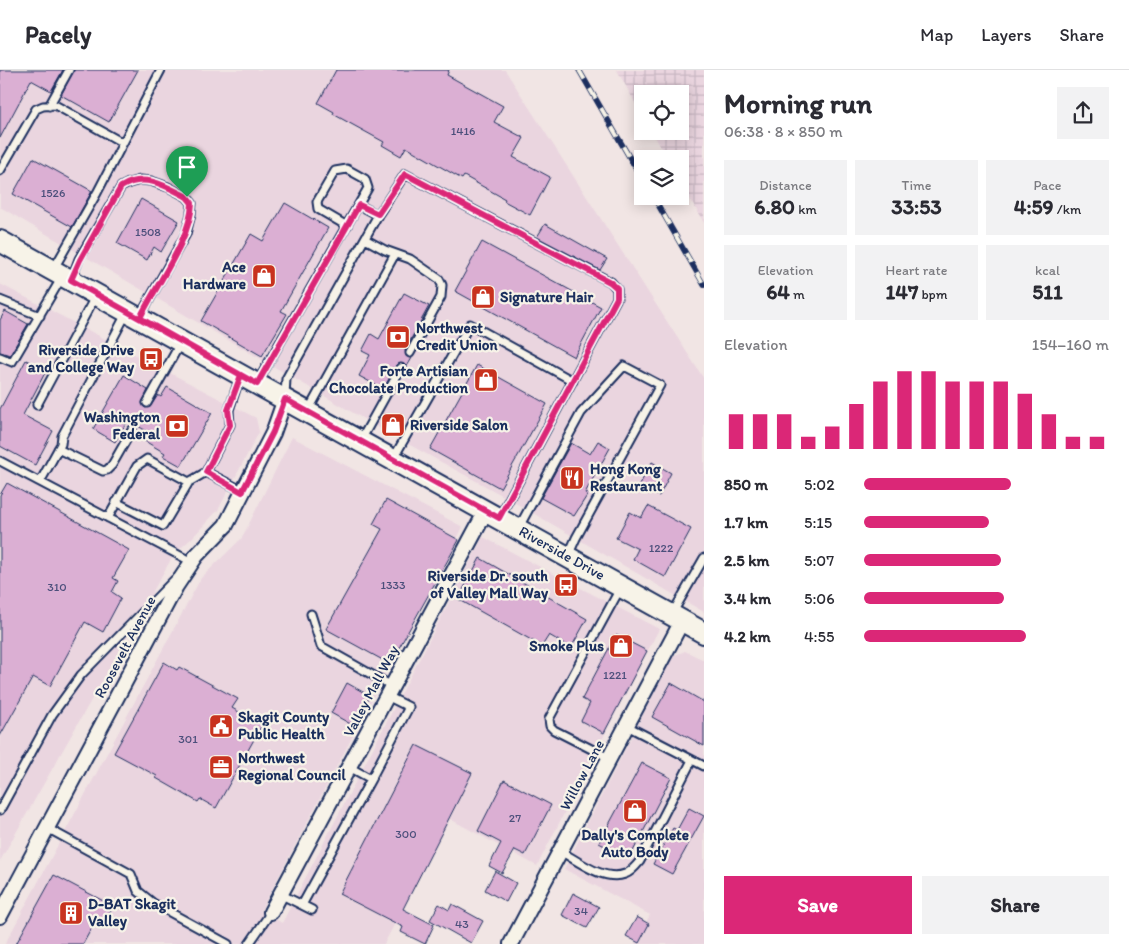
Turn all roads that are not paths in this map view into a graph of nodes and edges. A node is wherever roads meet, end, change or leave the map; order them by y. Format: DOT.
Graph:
graph roads {
  1 [pos="69,70"];
  2 [pos="161,70"];
  3 [pos="50,106"];
  4 [pos="123,143"];
  5 [pos="2,161"];
  6 [pos="0,171"];
  7 [pos="359,205"];
  8 [pos="378,214"];
  9 [pos="347,226"];
  10 [pos="0,240"];
  11 [pos="365,240"];
  12 [pos="395,254"];
  13 [pos="62,275"];
  14 [pos="97,294"];
  15 [pos="0,300"];
  16 [pos="133,315"];
  17 [pos="40,316"];
  18 [pos="181,342"];
  19 [pos="410,353"];
  20 [pos="0,357"];
  21 [pos="401,368"];
  22 [pos="249,379"];
  23 [pos="573,381"];
  24 [pos="285,399"];
  25 [pos="147,403"];
  26 [pos="37,405"];
  27 [pos="307,412"];
  28 [pos="132,430"];
  29 [pos="361,442"];
  30 [pos="58,449"];
  31 [pos="393,460"];
  32 [pos="0,461"];
  33 [pos="206,472"];
  34 [pos="40,482"];
  35 [pos="188,482"];
  36 [pos="242,492"];
  37 [pos="116,502"];
  38 [pos="492,515"];
  39 [pos="108,518"];
  40 [pos="518,529"];
  41 [pos="568,557"];
  42 [pos="704,558"];
  43 [pos="192,562"];
  44 [pos="621,586"];
  45 [pos="311,614"];
  46 [pos="692,624"];
  47 [pos="390,691"];
  48 [pos="627,726"];
  49 [pos="610,758"];
  50 [pos="692,760"];
  51 [pos="704,766"];
  52 [pos="349,767"];
  53 [pos="372,779"];
  54 [pos="0,810"];
  55 [pos="47,828"];
  56 [pos="560,852"];
  57 [pos="280,894"];
  58 [pos="302,905"];
  59 [pos="312,910"];
  60 [pos="271,912"];
  61 [pos="0,916"];
  62 [pos="228,944"];
  63 [pos="248,944"];
  64 [pos="511,944"];
  1 -- 3 [label="lane"];
  2 -- 4 [label="lane"];
  3 -- 4 [label="lane"];
  3 -- 5 [label="lane"];
  4 -- 13 [label="lane"];
  5 -- 6 [label="lane"];
  7 -- 8 [label="lane"];
  7 -- 9 [label="lane"];
  7 -- 9 [label="lane"];
  8 -- 11 [label="lane"];
  8 -- 23 [label="lane"];
  9 -- 22 [label="lane"];
  10 -- 13 [label="main road, Riverside Drive"];
  11 -- 12 [label="lane"];
  11 -- 24 [label="lane"];
  12 -- 19 [label="lane"];
  12 -- 27 [label="lane"];
  13 -- 14 [label="main road, Riverside Drive"];
  13 -- 16 [label="lane"];
  13 -- 17 [label="lane"];
  14 -- 16 [label="main road, Riverside Drive"];
  14 -- 26 [label="lane"];
  15 -- 17 [label="lane"];
  16 -- 18 [label="main road, Riverside Drive"];
  16 -- 30 [label="lane"];
  17 -- 20 [label="lane"];
  18 -- 22 [label="main road, Riverside Drive"];
  18 -- 25 [label="lane"];
  21 -- 29 [label="lane"];
  22 -- 24 [label="main road, Riverside Drive"];
  22 -- 33 [label="lane"];
  23 -- 31 [label="lane"];
  23 -- 38 [label="lane"];
  24 -- 27 [label="main road, Riverside Drive"];
  24 -- 36 [label="street, Roosevelt Avenue"];
  27 -- 29 [label="main road, Riverside Drive"];
  28 -- 30 [label="lane"];
  29 -- 31 [label="main road, Riverside Drive"];
  30 -- 34 [label="lane"];
  31 -- 38 [label="main road, Riverside Drive"];
  32 -- 34 [label="lane"];
  33 -- 35 [label="lane"];
  33 -- 36 [label="lane"];
  34 -- 39 [label="lane"];
  35 -- 37 [label="lane"];
  35 -- 37 [label="lane"];
  36 -- 43 [label="street, Roosevelt Avenue"];
  37 -- 39 [label="lane"];
  38 -- 40 [label="main road, Riverside Drive"];
  38 -- 47 [label="street, Valley Mall Way"];
  39 -- 43 [label="lane"];
  40 -- 41 [label="main road, Riverside Drive"];
  40 -- 41 [label="lane"];
  41 -- 44 [label="main road, Riverside Drive"];
  42 -- 46 [label="lane"];
  43 -- 54 [label="lane"];
  43 -- 55 [label="street, Roosevelt Avenue"];
  44 -- 46 [label="main road, Riverside Drive"];
  44 -- 49 [label="lane"];
  45 -- 47 [label="lane"];
  46 -- 48 [label="street, Willow Lane"];
  47 -- 52 [label="street, Valley Mall Way"];
  47 -- 53 [label="lane"];
  48 -- 49 [label="street, Willow Lane"];
  48 -- 50 [label="lane"];
  49 -- 56 [label="street, Willow Lane"];
  50 -- 51 [label="lane"];
  50 -- 56 [label="lane"];
  52 -- 53 [label="lane"];
  52 -- 57 [label="street, Valley Mall Way"];
  53 -- 58 [label="lane"];
  55 -- 61 [label="street, Roosevelt Avenue"];
  55 -- 62 [label="lane"];
  56 -- 64 [label="street, Willow Lane"];
  57 -- 58 [label="lane"];
  57 -- 60 [label="street, Valley Mall Way"];
  58 -- 59 [label="lane"];
  60 -- 63 [label="lane"];
}
